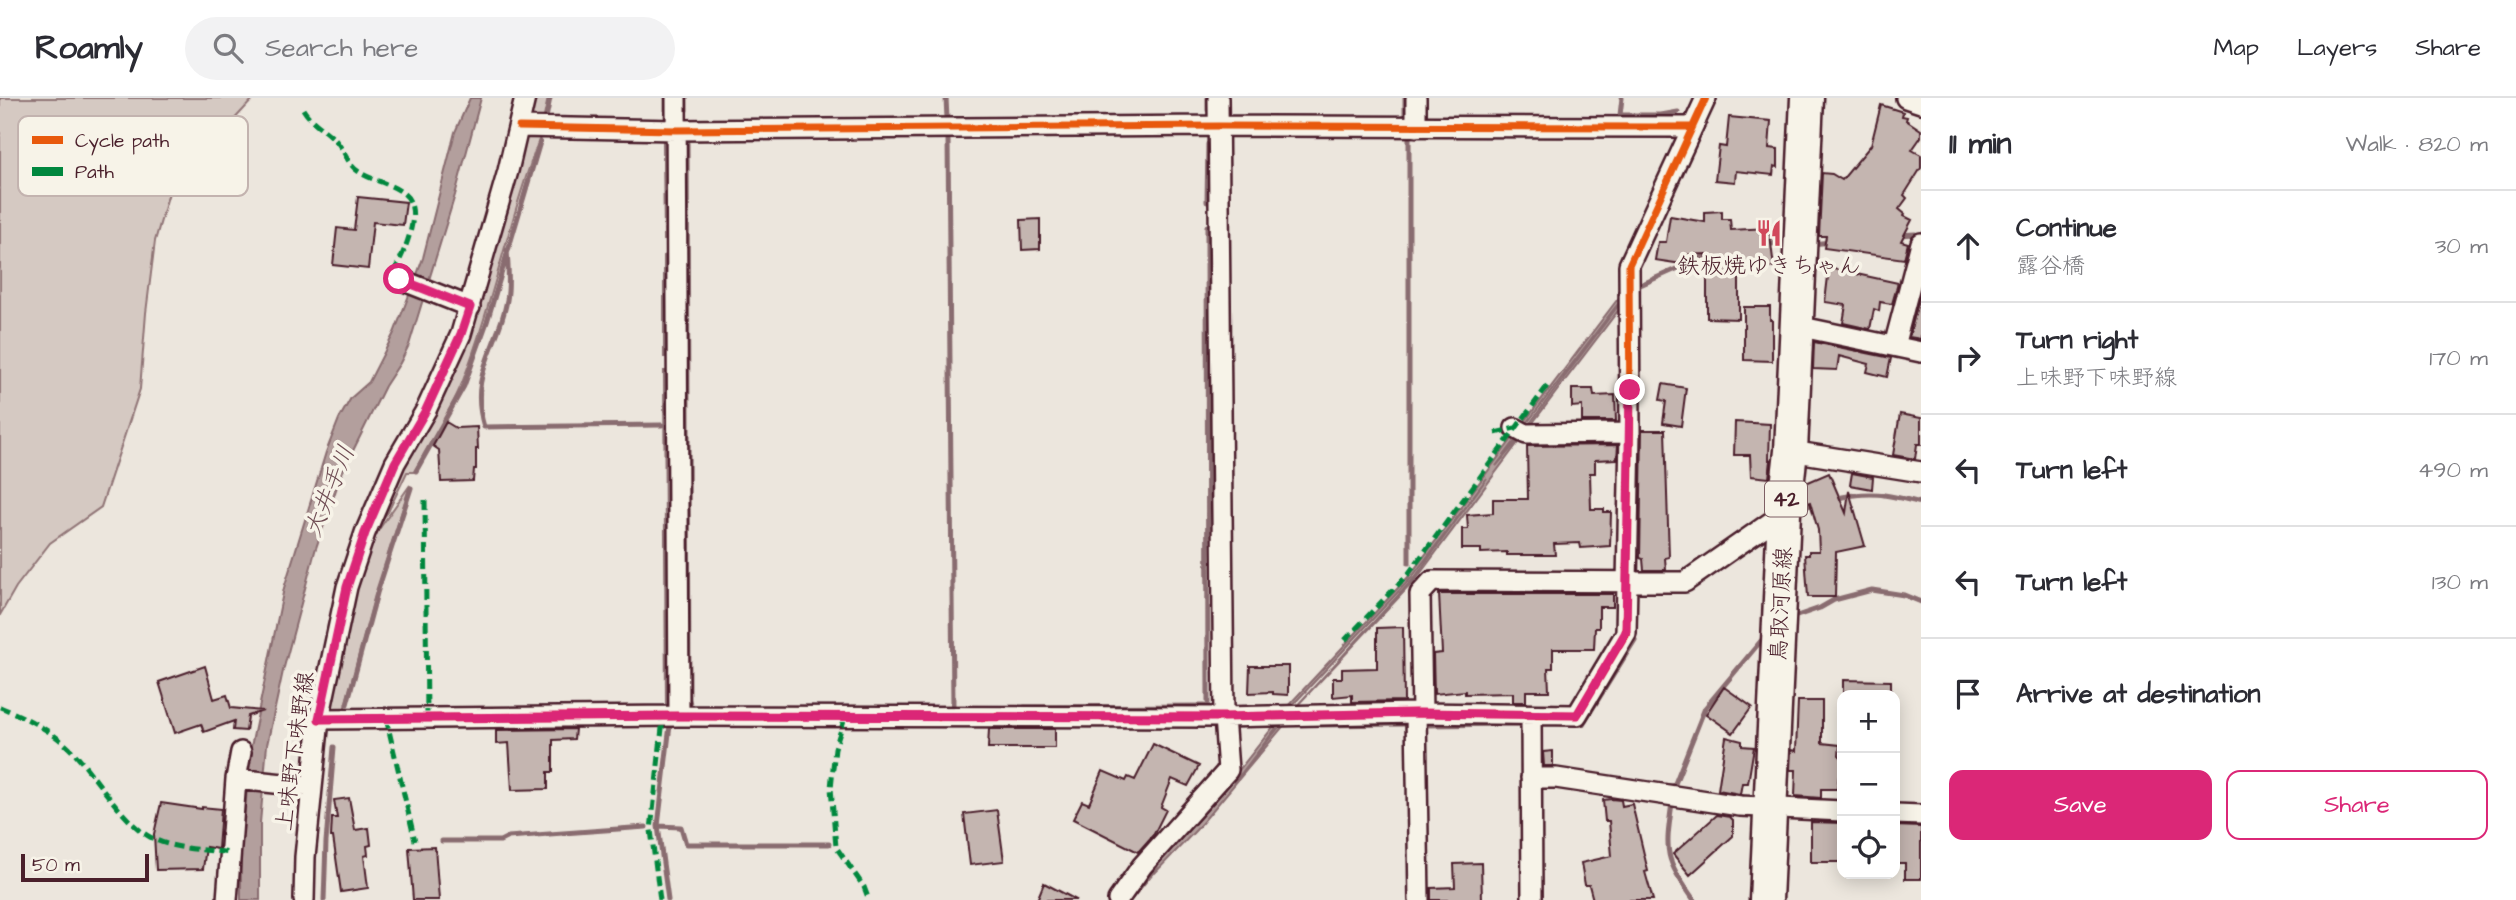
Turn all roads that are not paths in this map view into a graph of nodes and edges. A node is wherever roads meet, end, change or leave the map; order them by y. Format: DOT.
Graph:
graph roads {
  1 [pos="525,98"];
  2 [pos="676,98"];
  3 [pos="1218,98"];
  4 [pos="1416,98"];
  5 [pos="1706,98"];
  6 [pos="1807,98"];
  7 [pos="1906,98"];
  8 [pos="1921,103"];
  9 [pos="1219,126"];
  10 [pos="519,127"];
  11 [pos="1416,127"];
  12 [pos="1692,127"];
  13 [pos="676,130"];
  14 [pos="1921,243"];
  15 [pos="399,279"];
  16 [pos="463,304"];
  17 [pos="1797,326"];
  18 [pos="1894,346"];
  19 [pos="1921,352"];
  20 [pos="1515,428"];
  21 [pos="1630,433"];
  22 [pos="1791,451"];
  23 [pos="1921,472"];
  24 [pos="1784,513"];
  25 [pos="1629,582"];
  26 [pos="1419,713"];
  27 [pos="1531,715"];
  28 [pos="679,716"];
  29 [pos="1224,717"];
  30 [pos="319,719"];
  31 [pos="241,752"];
  32 [pos="1531,778"];
  33 [pos="239,780"];
  34 [pos="306,786"];
  35 [pos="1771,807"];
  36 [pos="1837,811"];
  37 [pos="1900,814"];
  38 [pos="1921,815"];
  39 [pos="227,900"];
  40 [pos="304,900"];
  41 [pos="1118,900"];
  42 [pos="1419,900"];
  43 [pos="1532,900"];
  44 [pos="1766,900"];
  1 -- 10 [label="street, 上味野下味野線"];
  2 -- 13 [label="street"];
  3 -- 9 [label="street"];
  4 -- 11 [label="street"];
  5 -- 12 [label="street"];
  6 -- 17 [label="main road, 鳥取河原線 / 42"];
  7 -- 8 [label="street"];
  9 -- 11 [label="street"];
  9 -- 13 [label="street"];
  9 -- 29 [label="street"];
  10 -- 13 [label="street"];
  10 -- 16 [label="street, 上味野下味野線"];
  11 -- 12 [label="street"];
  12 -- 21 [label="street"];
  13 -- 28 [label="street"];
  14 -- 18 [label="street"];
  15 -- 16 [label="street"];
  16 -- 30 [label="street, 上味野下味野線"];
  17 -- 18 [label="street"];
  17 -- 22 [label="main road, 鳥取河原線 / 42"];
  18 -- 19 [label="street"];
  20 -- 21 [label="street"];
  21 -- 25 [label="street"];
  22 -- 23 [label="street"];
  22 -- 24 [label="main road, 鳥取河原線 / 42"];
  24 -- 25 [label="street"];
  24 -- 35 [label="main road, 鳥取河原線 / 42"];
  25 -- 26 [label="street"];
  25 -- 27 [label="street"];
  26 -- 27 [label="street"];
  26 -- 29 [label="street"];
  26 -- 42 [label="street"];
  27 -- 32 [label="street"];
  28 -- 29 [label="street"];
  28 -- 30 [label="street"];
  29 -- 41 [label="street"];
  30 -- 34 [label="street, 上味野下味野線"];
  31 -- 33 [label="street"];
  32 -- 35 [label="street"];
  32 -- 43 [label="street"];
  33 -- 34 [label="street"];
  33 -- 39 [label="street"];
  34 -- 40 [label="street, 上味野下味野線"];
  35 -- 36 [label="street"];
  35 -- 44 [label="main road, 鳥取河原線 / 42"];
  37 -- 38 [label="street"];
}
